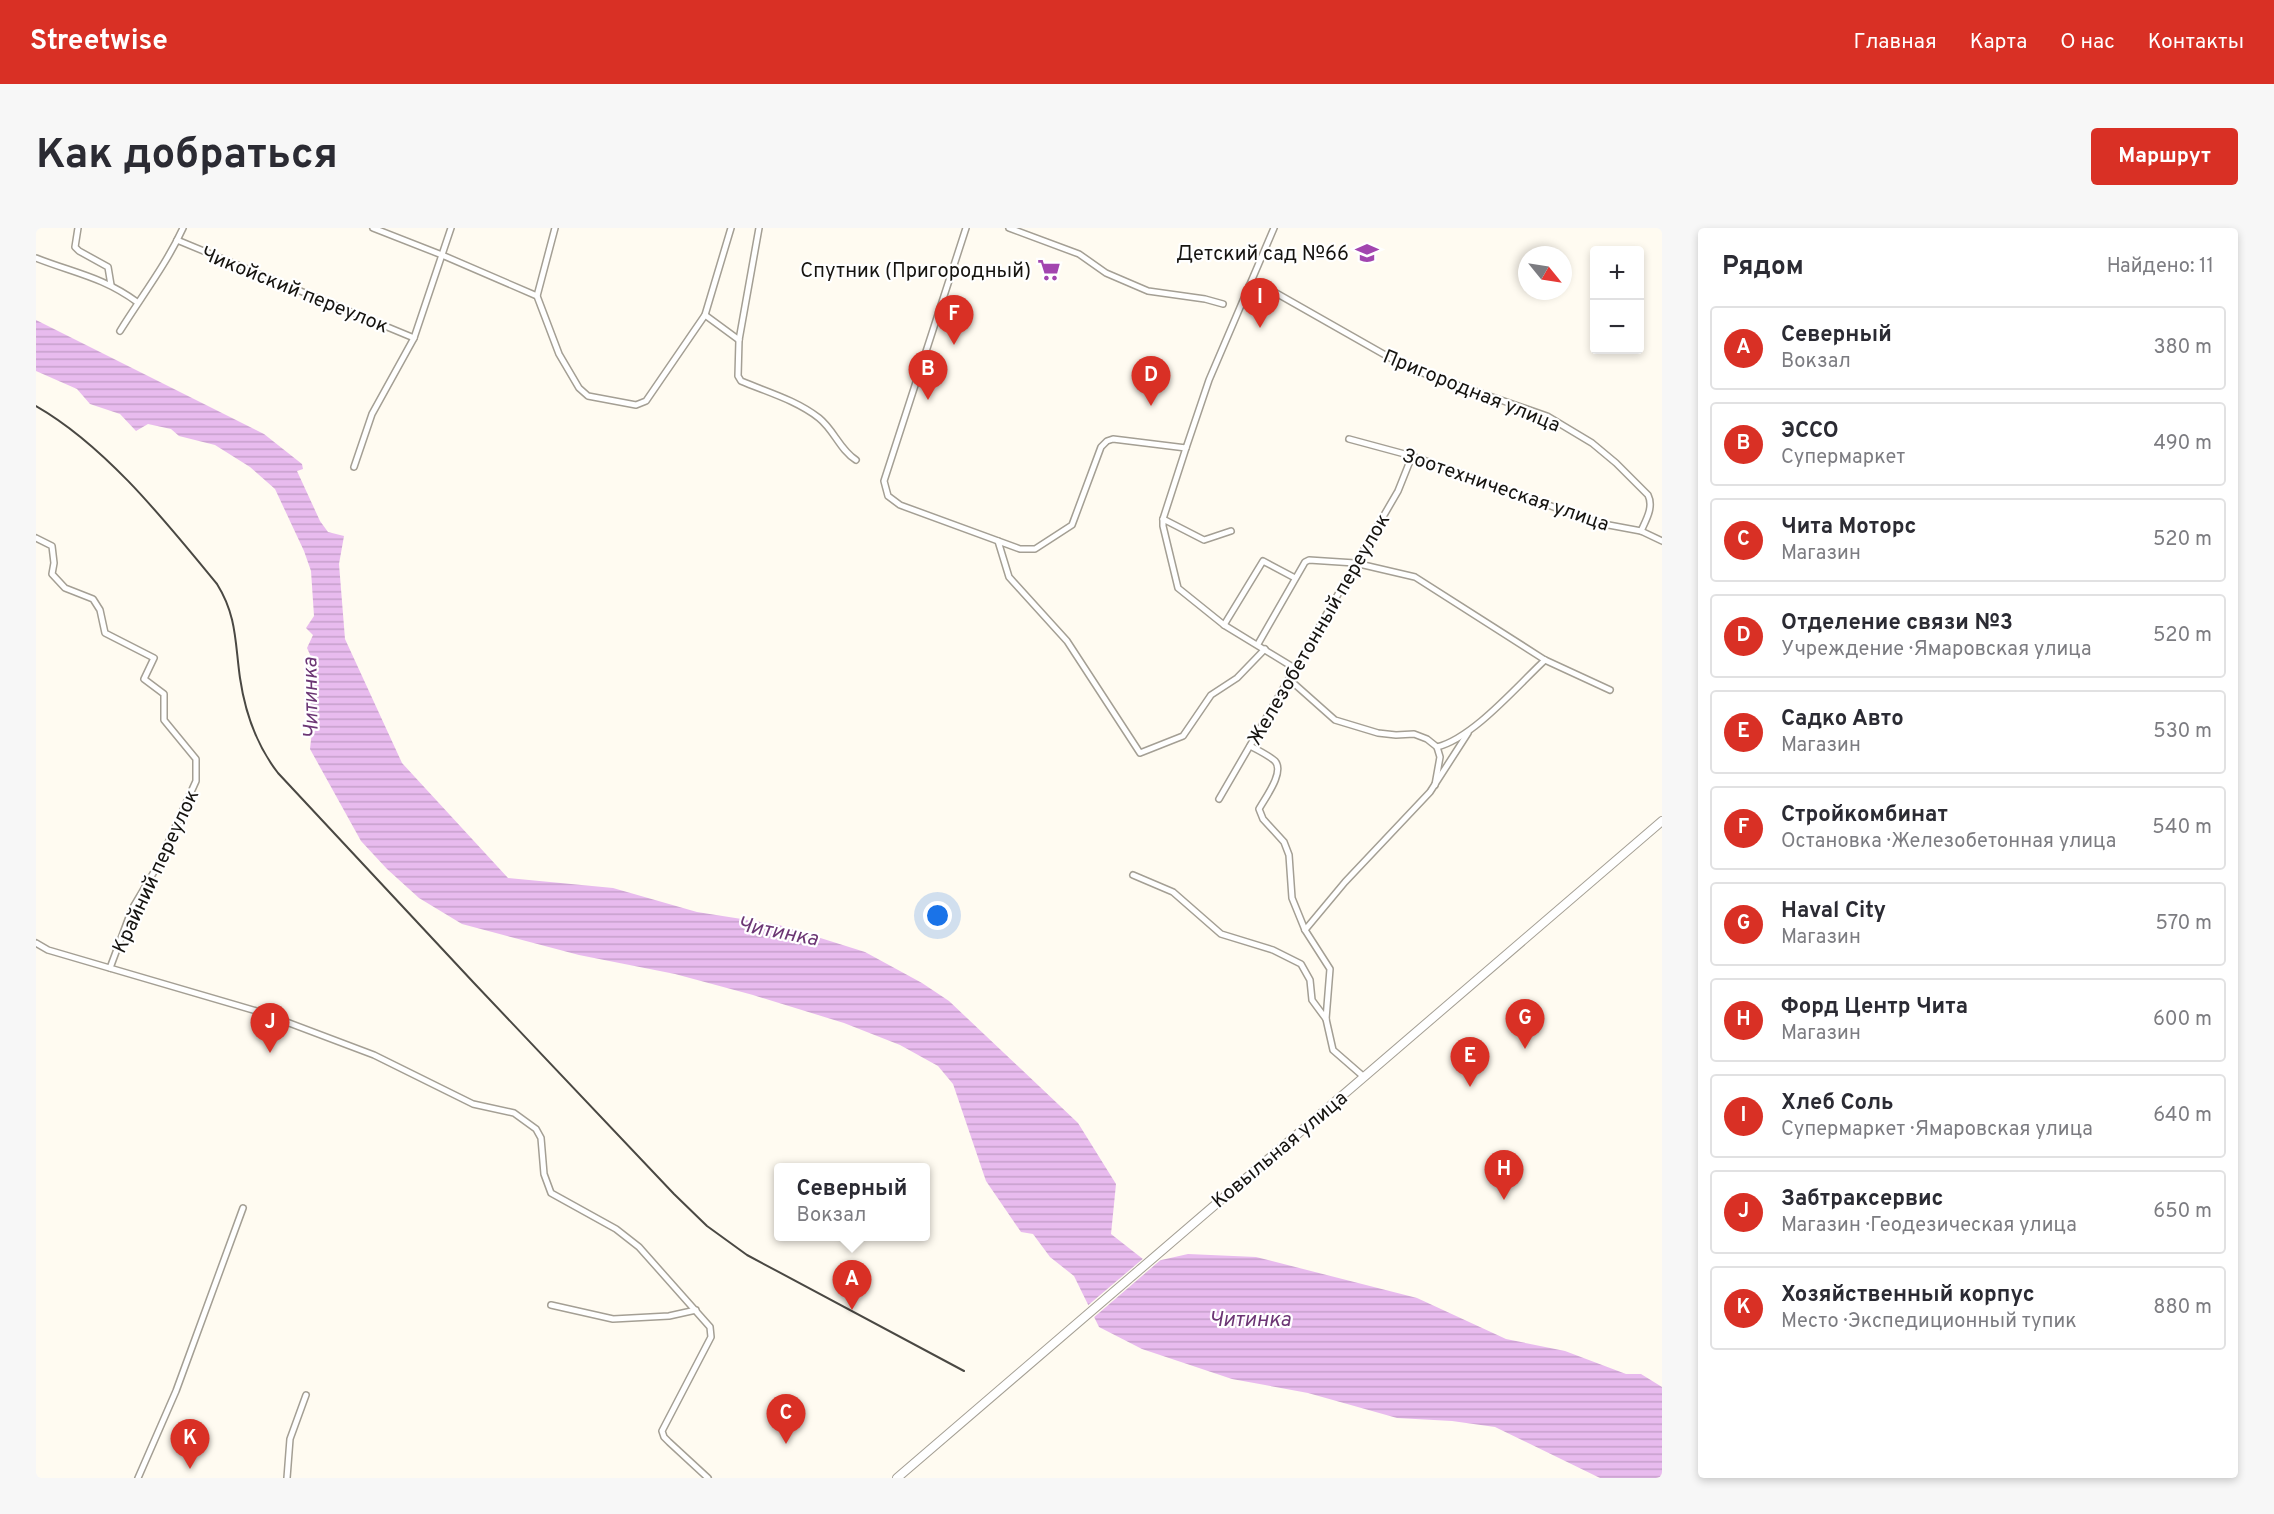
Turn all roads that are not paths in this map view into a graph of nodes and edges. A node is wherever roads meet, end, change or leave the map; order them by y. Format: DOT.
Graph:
graph roads {
  1 [pos="78,228"];
  2 [pos="183,228"];
  3 [pos="373,228"];
  4 [pos="451,228"];
  5 [pos="555,228"];
  6 [pos="731,228"];
  7 [pos="759,228"];
  8 [pos="966,228"];
  9 [pos="1009,228"];
  10 [pos="1274,228"];
  11 [pos="177,240"];
  12 [pos="442,255"];
  13 [pos="36,258"];
  14 [pos="111,285"];
  15 [pos="1249,286"];
  16 [pos="537,296"];
  17 [pos="137,302"];
  18 [pos="1223,304"];
  19 [pos="705,315"];
  20 [pos="120,332"];
  21 [pos="414,338"];
  22 [pos="739,340"];
  23 [pos="1349,439"];
  24 [pos="1186,448"];
  25 [pos="1412,456"];
  26 [pos="856,460"];
  27 [pos="354,468"];
  28 [pos="1163,519"];
  29 [pos="1231,531"];
  30 [pos="1641,531"];
  31 [pos="36,538"];
  32 [pos="998,541"];
  33 [pos="1662,541"];
  34 [pos="1355,563"];
  35 [pos="1296,578"];
  36 [pos="1224,625"];
  37 [pos="1258,644"];
  38 [pos="1265,649"];
  39 [pos="1545,660"];
  40 [pos="1296,669"];
  41 [pos="1290,680"];
  42 [pos="1610,690"];
  43 [pos="1470,731"];
  44 [pos="1250,746"];
  45 [pos="1437,747"];
  46 [pos="1435,786"];
  47 [pos="1219,799"];
  48 [pos="1662,820"];
  49 [pos="1132,875"];
  50 [pos="1305,930"];
  51 [pos="36,943"];
  52 [pos="110,968"];
  53 [pos="1326,1019"];
  54 [pos="1364,1077"];
  55 [pos="243,1208"];
  56 [pos="551,1305"];
  57 [pos="696,1310"];
  58 [pos="306,1395"];
  59 [pos="138,1478"];
  60 [pos="287,1478"];
  61 [pos="708,1478"];
  62 [pos="897,1478"];
  1 -- 14 [label="street"];
  2 -- 11 [label="street"];
  3 -- 12 [label="street"];
  4 -- 12 [label="street"];
  5 -- 16 [label="street"];
  6 -- 19 [label="street"];
  7 -- 22 [label="street"];
  8 -- 32 [label="street"];
  9 -- 18 [label="street"];
  10 -- 15 [label="street"];
  11 -- 17 [label="street"];
  11 -- 21 [label="street, Чикойский переулок"];
  12 -- 16 [label="street"];
  12 -- 21 [label="street"];
  13 -- 14 [label="street"];
  14 -- 17 [label="street"];
  15 -- 24 [label="street"];
  15 -- 30 [label="street, Пригородная улица"];
  16 -- 19 [label="street"];
  17 -- 20 [label="street"];
  19 -- 22 [label="street"];
  21 -- 27 [label="street"];
  22 -- 26 [label="street"];
  23 -- 25 [label="street, Зоотехническая улица"];
  24 -- 28 [label="street"];
  24 -- 32 [label="street"];
  25 -- 30 [label="street, Зоотехническая улица"];
  25 -- 34 [label="street, Железобетонный переулок"];
  28 -- 29 [label="street"];
  28 -- 36 [label="street"];
  30 -- 33 [label="street, Зоотехническая улица"];
  31 -- 52 [label="street, Крайний переулок"];
  32 -- 38 [label="street"];
  34 -- 35 [label="street"];
  34 -- 39 [label="street"];
  34 -- 40 [label="street, Железобетонный переулок"];
  35 -- 36 [label="street"];
  35 -- 37 [label="street"];
  36 -- 37 [label="street"];
  37 -- 38 [label="street"];
  38 -- 40 [label="street"];
  39 -- 42 [label="street"];
  39 -- 43 [label="street"];
  40 -- 41 [label="street, Железобетонный переулок"];
  41 -- 44 [label="street, Железобетонный переулок"];
  41 -- 45 [label="street"];
  43 -- 45 [label="street"];
  43 -- 46 [label="street"];
  44 -- 47 [label="street, Железобетонный переулок"];
  44 -- 50 [label="street"];
  45 -- 46 [label="street"];
  46 -- 50 [label="street"];
  48 -- 54 [label="main road, Ковыльная улица"];
  49 -- 53 [label="street"];
  50 -- 53 [label="street"];
  51 -- 52 [label="street"];
  52 -- 57 [label="street"];
  53 -- 54 [label="street"];
  54 -- 62 [label="main road, Ковыльная улица"];
  55 -- 59 [label="street"];
  56 -- 57 [label="street"];
  57 -- 61 [label="street"];
  58 -- 60 [label="street"];
}
